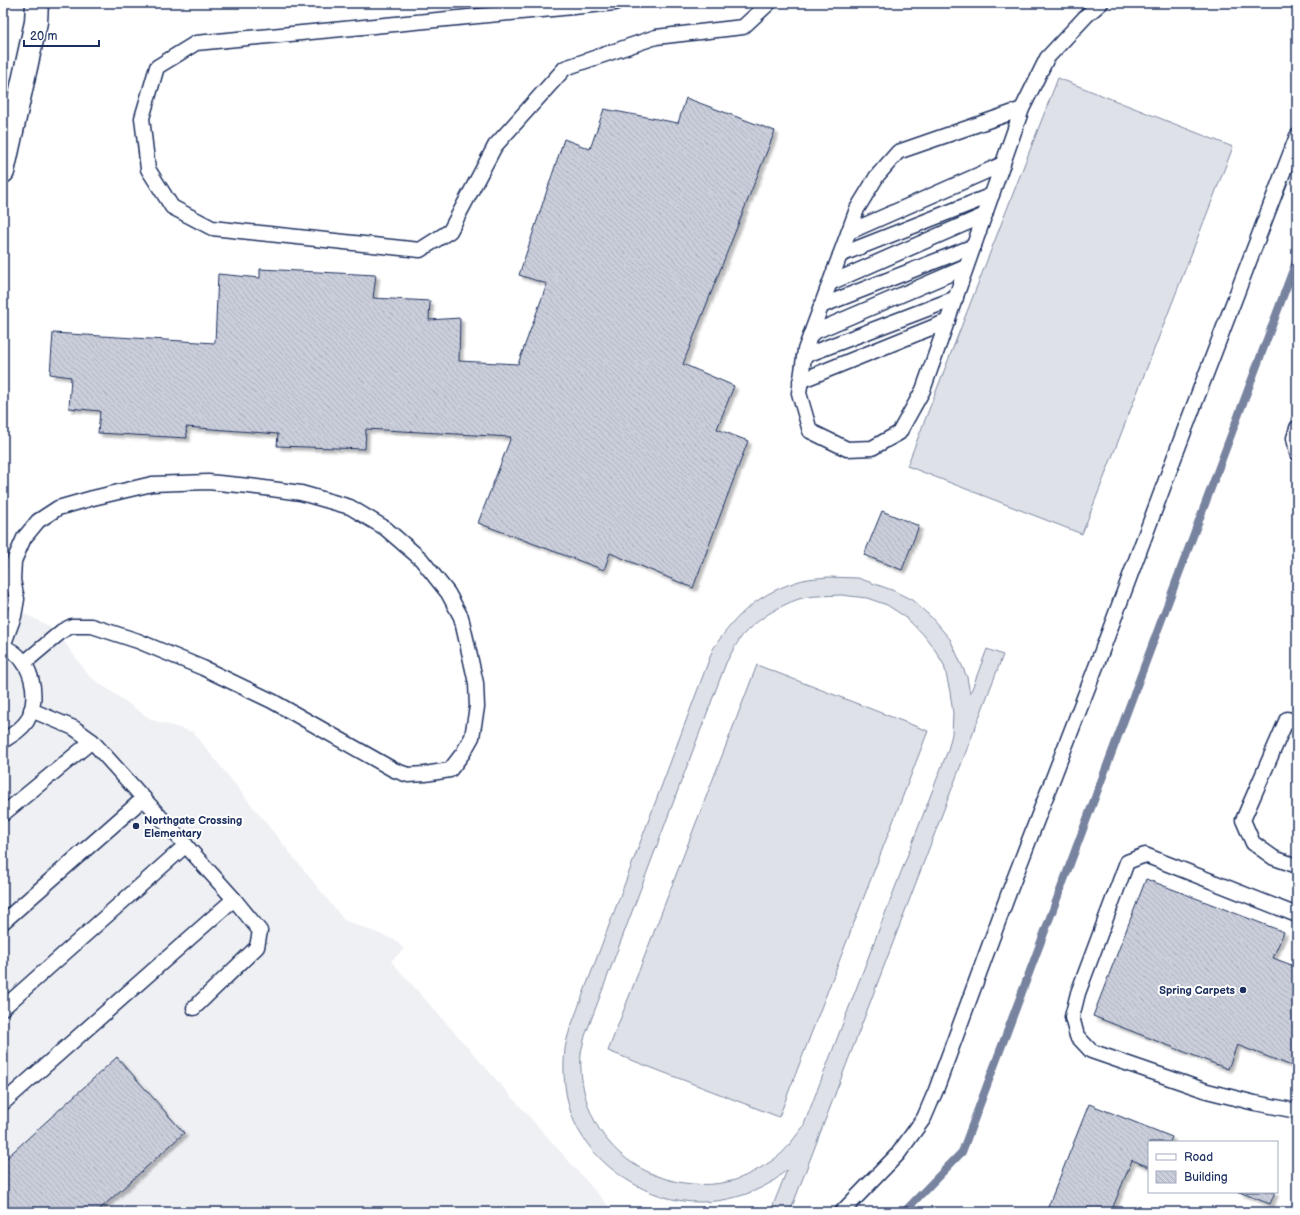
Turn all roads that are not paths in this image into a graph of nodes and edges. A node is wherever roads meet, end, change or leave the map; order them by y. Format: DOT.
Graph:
graph roads {
  1 [pos="37,3"];
  2 [pos="615,3"];
  3 [pos="769,3"];
  4 [pos="1101,3"];
  5 [pos="1022,109"];
  6 [pos="1297,136"];
  7 [pos="1003,164"];
  8 [pos="3,172"];
  9 [pos="992,195"];
  10 [pos="985,214"];
  11 [pos="849,232"];
  12 [pos="974,246"];
  13 [pos="840,255"];
  14 [pos="966,267"];
  15 [pos="830,283"];
  16 [pos="956,298"];
  17 [pos="821,306"];
  18 [pos="948,321"];
  19 [pos="812,333"];
  20 [pos="804,356"];
  21 [pos="800,381"];
  22 [pos="1297,428"];
  23 [pos="1297,453"];
  24 [pos="3,647"];
  25 [pos="24,664"];
  26 [pos="31,710"];
  27 [pos="1297,723"];
  28 [pos="3,740"];
  29 [pos="92,741"];
  30 [pos="144,798"];
  31 [pos="3,814"];
  32 [pos="186,845"];
  33 [pos="1297,866"];
  34 [pos="234,899"];
  35 [pos="1297,915"];
  36 [pos="3,922"];
  37 [pos="3,1008"];
  38 [pos="194,1008"];
  39 [pos="3,1103"];
  40 [pos="1297,1111"];
  41 [pos="842,1212"];
  1 -- 8 [label="main road"];
  2 -- 3 [label="lane"];
  4 -- 5 [label="lane"];
  5 -- 7 [label="lane"];
  5 -- 11 [label="lane"];
  6 -- 41 [label="lane"];
  7 -- 9 [label="lane"];
  7 -- 11 [label="lane"];
  9 -- 10 [label="lane"];
  9 -- 13 [label="lane"];
  10 -- 12 [label="lane"];
  10 -- 15 [label="lane"];
  11 -- 13 [label="lane"];
  12 -- 14 [label="lane"];
  12 -- 17 [label="lane"];
  13 -- 15 [label="lane"];
  14 -- 16 [label="lane"];
  14 -- 19 [label="lane"];
  15 -- 17 [label="lane"];
  16 -- 18 [label="lane"];
  16 -- 20 [label="lane"];
  17 -- 19 [label="lane"];
  18 -- 21 [label="lane"];
  18 -- 21 [label="lane"];
  19 -- 20 [label="lane"];
  20 -- 21 [label="lane"];
  22 -- 23 [label="lane"];
  24 -- 25 [label="lane"];
  24 -- 25 [label="lane"];
  25 -- 26 [label="lane"];
  26 -- 28 [label="lane"];
  26 -- 29 [label="lane"];
  27 -- 33 [label="lane"];
  29 -- 30 [label="lane"];
  29 -- 31 [label="lane"];
  30 -- 32 [label="lane"];
  30 -- 36 [label="lane"];
  32 -- 34 [label="lane"];
  32 -- 37 [label="lane"];
  34 -- 38 [label="lane"];
  34 -- 39 [label="lane"];
  35 -- 40 [label="lane"];
}
